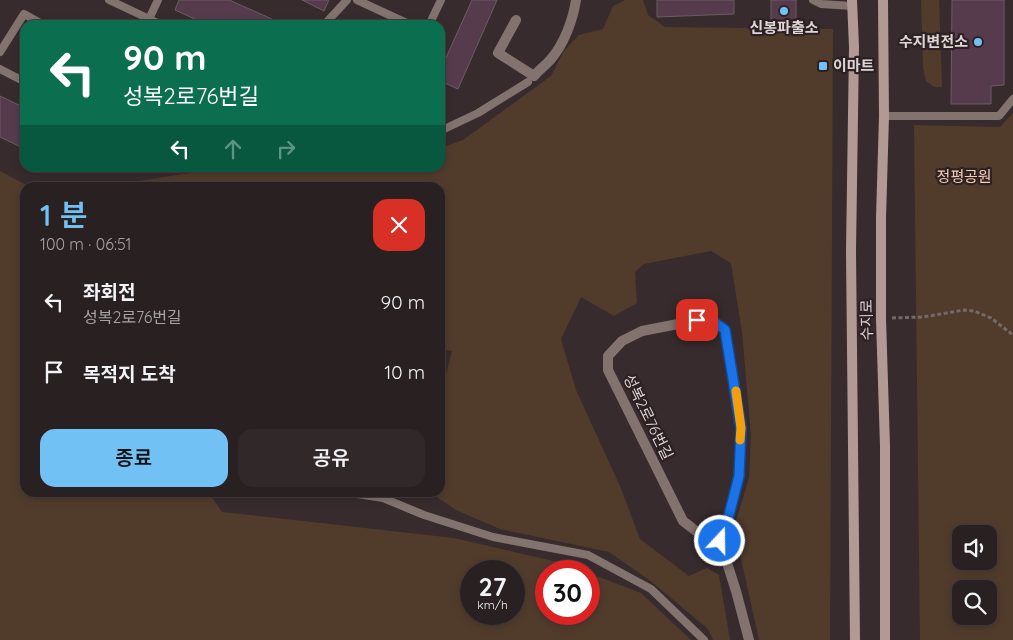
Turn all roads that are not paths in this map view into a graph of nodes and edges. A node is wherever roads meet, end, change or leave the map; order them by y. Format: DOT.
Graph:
graph roads {
  1 [pos="109,0"];
  2 [pos="158,0"];
  3 [pos="347,0"];
  4 [pos="357,0"];
  5 [pos="440,0"];
  6 [pos="576,0"];
  7 [pos="813,0"];
  8 [pos="883,0"];
  9 [pos="852,3"];
  10 [pos="149,19"];
  11 [pos="20,20"];
  12 [pos="20,20"];
  13 [pos="35,20"];
  14 [pos="329,20"];
  15 [pos="400,20"];
  16 [pos="431,20"];
  17 [pos="516,20"];
  18 [pos="0,52"];
  19 [pos="0,69"];
  20 [pos="20,79"];
  21 [pos="528,82"];
  22 [pos="1013,99"];
  23 [pos="884,116"];
  24 [pos="445,129"];
  25 [pos="377,497"];
  26 [pos="720,541"];
  27 [pos="704,640"];
  28 [pos="749,640"];
  29 [pos="854,640"];
  30 [pos="885,640"];
  1 -- 10 [label="lane"];
  2 -- 10 [label="lane"];
  3 -- 14 [label="lane"];
  4 -- 15 [label="lane"];
  5 -- 16 [label="lane"];
  6 -- 17 [label="street"];
  7 -- 9 [label="lane"];
  8 -- 23 [label="main road, 수지로"];
  9 -- 29 [label="main road, 수지로"];
  11 -- 18 [label="lane"];
  12 -- 13 [label="lane"];
  19 -- 20 [label="lane"];
  21 -- 24 [label="lane"];
  22 -- 23 [label="lane"];
  23 -- 30 [label="main road, 수지로"];
  25 -- 27 [label="lane"];
  26 -- 26 [label="street, 성복2로76번길"];
  26 -- 28 [label="street"];
}
